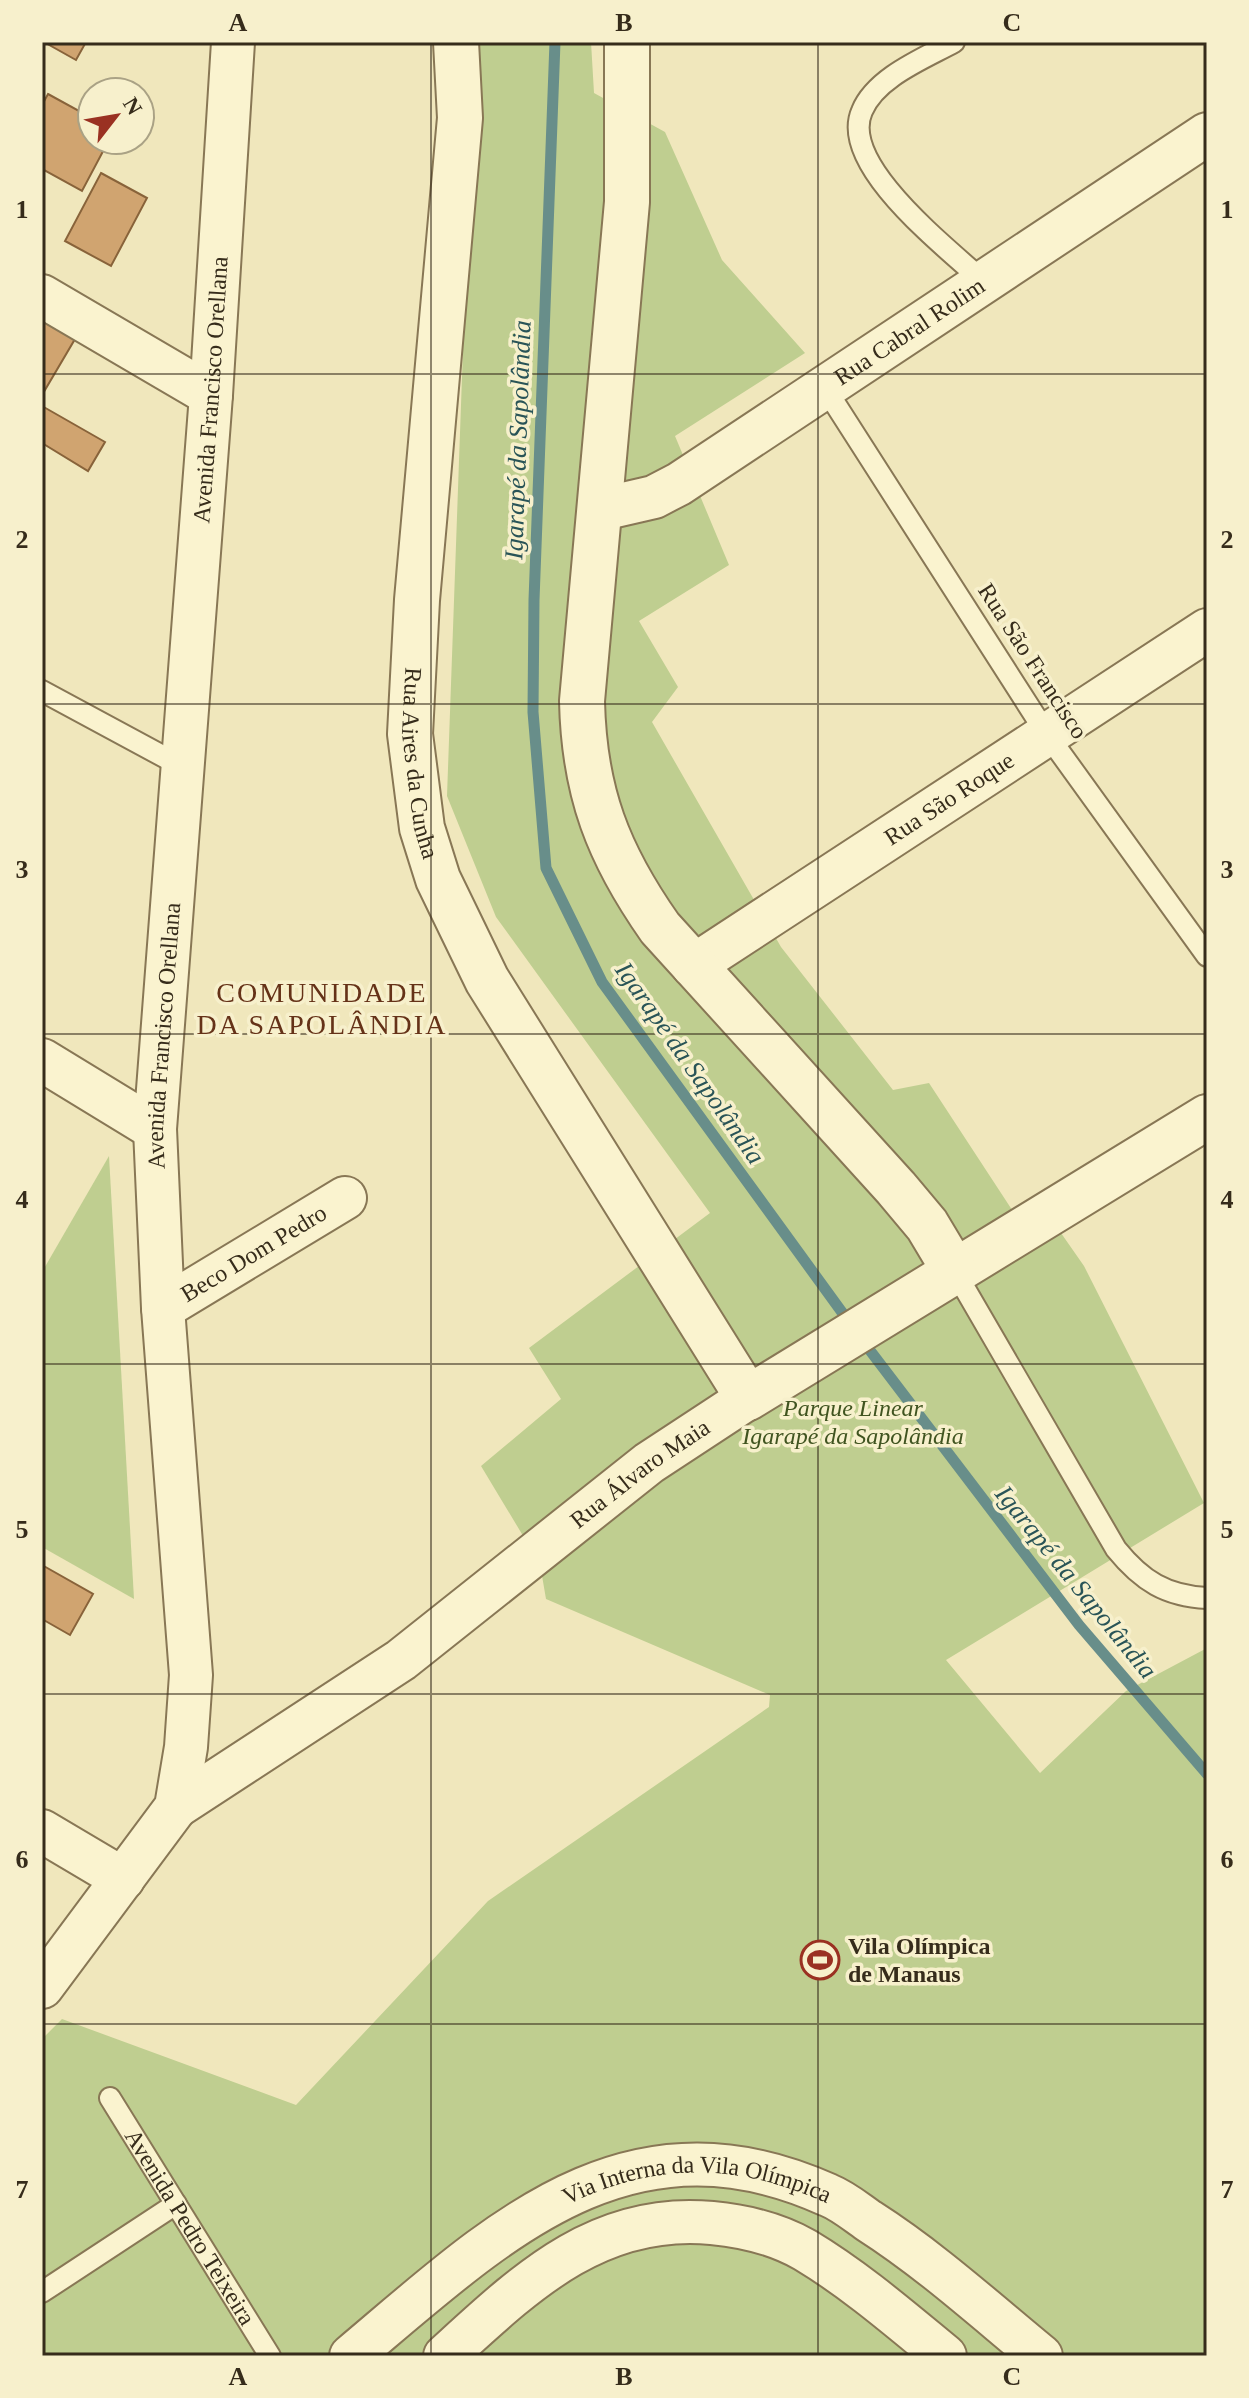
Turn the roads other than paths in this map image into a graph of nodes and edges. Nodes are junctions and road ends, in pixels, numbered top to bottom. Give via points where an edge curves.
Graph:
1 (233, 42) edge
2 (456, 42) edge
3 (627, 42) edge
4 (954, 42) edge
5 (1207, 134) edge
6 (984, 282) junction
7 (42, 296) edge
8 (825, 388) junction
9 (211, 395) junction
10 (602, 509) junction
11 (1207, 630) edge
12 (42, 691) edge
13 (1046, 733) junction
14 (183, 767) junction
15 (1207, 956) edge
16 (693, 966) junction
17 (42, 1060) edge
18 (1207, 1117) edge
19 (155, 1129) junction
20 (345, 1198) dead end
21 (954, 1270) junction
22 (163, 1308) junction
23 (748, 1398) junction
24 (1207, 1598) edge
25 (176, 1807) junction
26 (42, 1831) edge
27 (123, 1879) junction
28 (42, 1987) edge
29 (110, 2098) dead end
30 (176, 2204) junction
31 (42, 2292) edge
32 (998, 2320) junction
33 (270, 2356) edge
34 (351, 2356) edge
35 (445, 2356) edge
36 (945, 2356) edge
37 (967, 2356) edge
38 (1041, 2356) edge

1 - 9 street, Avenida Francisco Orellana
2 - 23 street, Rua Aires da Cunha via 459,134 411,720 422,828 438,879 487,980
3 - 10 street via 627,202
4 - 6 lane via 880,88 862,110 858,132 867,159 884,184
5 - 6 street, Rua Cabral Rolim
6 - 8 street, Rua Cabral Rolim
7 - 9 street
8 - 10 street, Rua Cabral Rolim via 654,497
8 - 13 lane, Rua São Francisco
9 - 14 street, Avenida Francisco Orellana
10 - 16 street via 582,701 592,792 628,883
11 - 13 street, Rua São Roque
12 - 14 lane
13 - 15 lane, Rua São Francisco
13 - 16 street, Rua São Roque
14 - 19 street, Avenida Francisco Orellana
16 - 21 street via 896,1188
17 - 19 street
18 - 21 street, Rua Álvaro Maia
19 - 22 street, Avenida Francisco Orellana
20 - 22 street, Beco Dom Pedro
21 - 23 street, Rua Álvaro Maia
21 - 24 lane via 1116,1549 1157,1587 1180,1597
22 - 25 street, Avenida Francisco Orellana via 191,1675
23 - 25 street, Rua Álvaro Maia via 649,1463 401,1660
25 - 27 street, Avenida Francisco Orellana
26 - 27 street
27 - 28 street, Avenida Francisco Orellana
29 - 30 lane, Avenida Pedro Teixeira
30 - 31 lane
30 - 33 lane, Avenida Pedro Teixeira
32 - 34 street, Via Interna da Vila Olímpica via 901,2242 830,2195 759,2170 704,2163 644,2168 593,2182 533,2213
32 - 37 street
32 - 38 street, Via Interna da Vila Olímpica
35 - 36 street, Via Interna da Vila Olímpica via 566,2256 604,2236 686,2221 745,2227 802,2248

